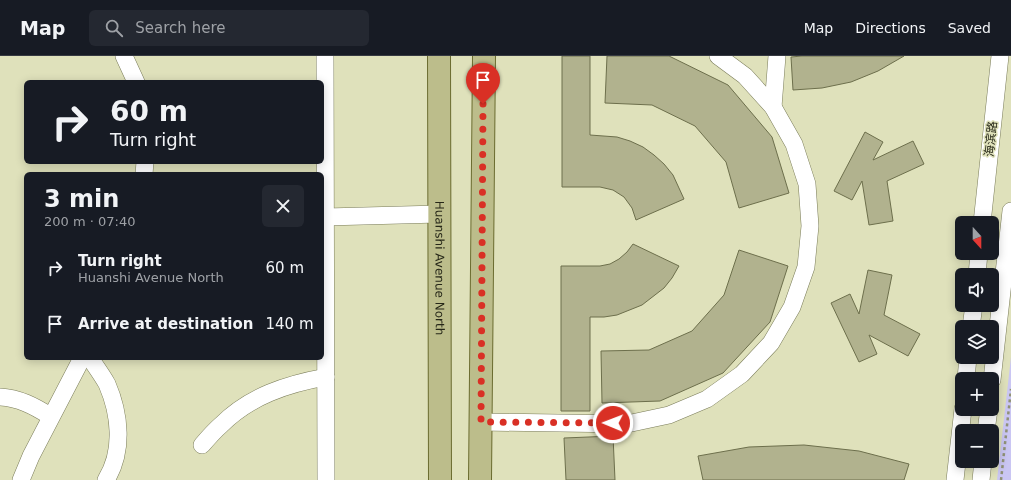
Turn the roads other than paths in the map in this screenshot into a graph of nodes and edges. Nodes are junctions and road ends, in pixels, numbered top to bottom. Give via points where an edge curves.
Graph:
1 (124, 56) edge
2 (326, 56) edge
3 (439, 56) edge
4 (484, 56) edge
5 (718, 56) edge
6 (777, 56) edge
7 (1000, 56) edge
8 (135, 80) edge
9 (773, 107) junction
10 (324, 117) edge
11 (324, 174) edge
12 (1011, 211) edge
13 (439, 214) junction
14 (983, 216) edge
15 (326, 217) junction
16 (324, 249) edge
17 (324, 305) edge
18 (81, 360) edge
19 (91, 360) edge
20 (993, 372) edge
21 (326, 377) junction
22 (0, 397) edge
23 (50, 416) junction
24 (962, 416) edge
25 (481, 422) junction
26 (202, 445) dead end
27 (982, 468) edge
28 (21, 480) edge
29 (106, 480) edge
30 (326, 480) edge
31 (440, 480) edge
32 (480, 480) edge
33 (955, 480) edge
34 (981, 480) edge

1 - 8 street
2 - 10 street
3 - 13 main road, Huanshi Avenue North
4 - 25 main road
5 - 9 street via 745,76
6 - 9 street
7 - 14 street, 海滨路
9 - 25 street via 794,144 806,184 810,226 806,267 792,307 766,349 742,374 707,399 669,415 627,424
10 - 11 street
11 - 15 street
12 - 20 street
13 - 15 street
13 - 31 main road, Huanshi Avenue North
15 - 16 street
16 - 17 street
17 - 21 street
18 - 23 street
19 - 29 street via 106,384 115,406 119,431 116,455
21 - 26 street via 297,382 270,392 244,406
21 - 30 street
22 - 23 street via 31,404
23 - 28 street
24 - 33 street
25 - 32 main road
27 - 34 street

